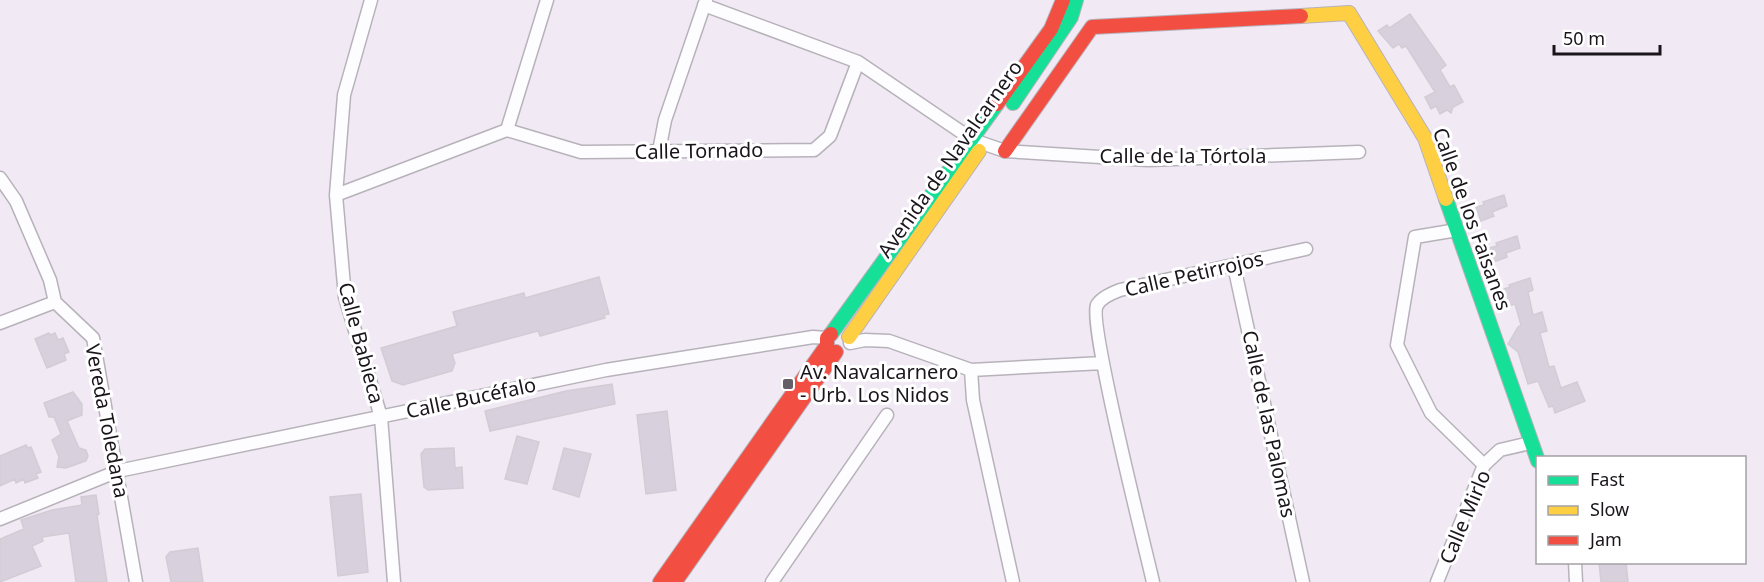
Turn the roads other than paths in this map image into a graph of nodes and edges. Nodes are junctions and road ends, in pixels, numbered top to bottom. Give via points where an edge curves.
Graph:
1 (371, 0) edge
2 (547, 0) edge
3 (1063, 0) edge
4 (1076, 0) edge
5 (705, 3) edge
6 (858, 62) junction
7 (507, 130) junction
8 (978, 142) junction
9 (659, 151) junction
10 (1005, 151) junction
11 (1359, 152) dead end
12 (0, 178) edge
13 (336, 195) junction
14 (1457, 230) junction
15 (1306, 249) dead end
16 (1234, 266) junction
17 (55, 302) junction
18 (0, 323) edge
19 (850, 340) junction
20 (832, 341) junction
21 (1103, 363) junction
22 (971, 370) junction
23 (887, 415) dead end
24 (381, 417) junction
25 (1530, 443) junction
26 (1536, 456) edge
27 (1484, 465) junction
28 (118, 471) junction
29 (0, 519) edge
30 (1575, 564) edge
31 (136, 582) edge
32 (394, 582) edge
33 (660, 582) edge
34 (675, 582) edge
35 (772, 582) edge
36 (1012, 582) edge
37 (1153, 582) edge
38 (1303, 582) edge
39 (1437, 582) edge
40 (1576, 582) edge

1 - 13 street, Calle Babieca via 344,95
2 - 7 street
3 - 8 street, Avenida de Navalcarnero via 1051,29
4 - 8 street, Avenida de Navalcarnero via 1071,17
5 - 6 street
5 - 9 street via 665,120
6 - 8 street, Calle de la Tórtola
6 - 9 street, Calle Tornado via 830,136 814,150
7 - 9 street, Calle Tornado via 581,152
7 - 13 street
8 - 10 street, Calle de la Tórtola
8 - 19 street, Avenida de Navalcarnero
8 - 20 street, Avenida de Navalcarnero
10 - 11 street, Calle de la Tórtola via 1148,160
10 - 14 street, Calle de los Faisanes via 1092,27 1349,13 1425,138
12 - 17 street via 16,201 50,280
13 - 24 street, Calle Babieca via 345,297
14 - 25 street, Calle de los Faisanes
14 - 27 street via 1415,237 1397,345 1431,413
15 - 16 street, Calle Petirrojos
16 - 21 street, Calle Petirrojos via 1109,295 1097,305 1095,316
16 - 38 street, Calle de las Palomas
17 - 18 street
17 - 28 street, Vereda Toledana via 93,338
19 - 20 street via 844,331
19 - 20 street via 842,352
19 - 22 street via 889,341
20 - 24 street, Calle Bucéfalo via 813,337 606,370
20 - 33 street, Avenida de Navalcarnero
20 - 34 street, Avenida de Navalcarnero
21 - 22 street
21 - 37 street
22 - 36 street via 973,400
23 - 35 street
24 - 28 street, Calle Bucéfalo
24 - 32 street, Calle Babieca
25 - 26 street, Calle de los Faisanes
25 - 27 street, Calle Mirlo via 1500,450
27 - 39 street, Calle Mirlo
28 - 29 street, Calle Bucéfalo
28 - 31 street, Vereda Toledana
30 - 40 street

